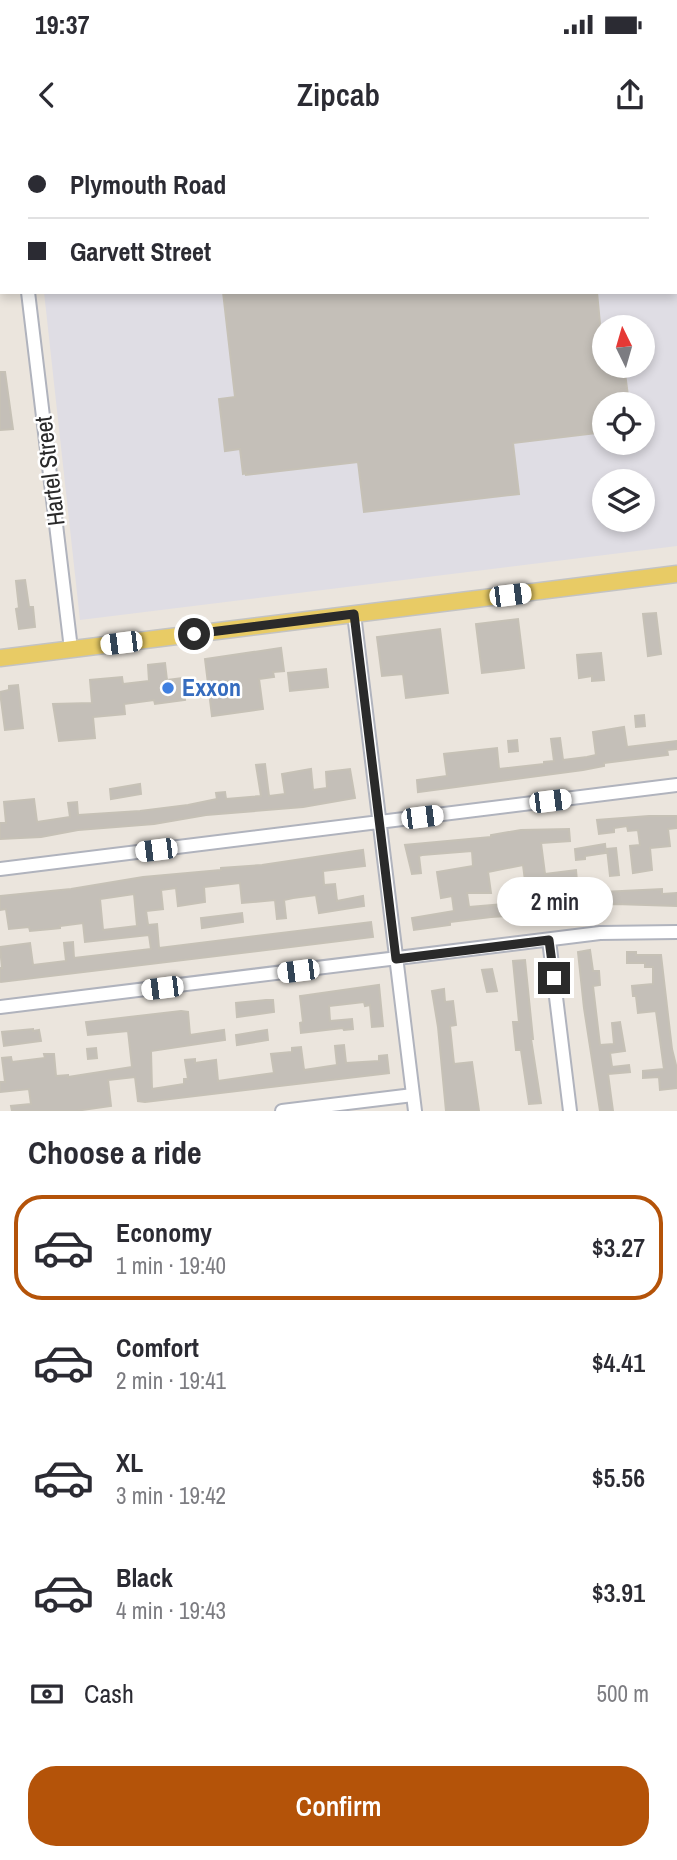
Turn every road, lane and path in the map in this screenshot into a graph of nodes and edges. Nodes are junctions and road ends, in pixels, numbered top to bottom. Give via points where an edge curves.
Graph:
1 (28, 294) edge
2 (677, 574) edge
3 (354, 614) junction
4 (71, 649) junction
5 (0, 658) edge
6 (677, 785) edge
7 (380, 823) junction
8 (0, 869) edge
9 (677, 932) edge
10 (549, 940) junction
11 (396, 959) junction
12 (0, 1007) edge
13 (413, 1095) junction
14 (282, 1111) edge
15 (415, 1111) edge
16 (570, 1111) edge

1 - 4 street, Hartel Street
2 - 3 main road
3 - 4 main road
3 - 7 street
4 - 5 main road
6 - 7 street
7 - 8 street
7 - 11 street
9 - 10 street via 616,932
10 - 11 street
10 - 16 street
11 - 12 street
11 - 13 street
13 - 14 street
13 - 15 street

